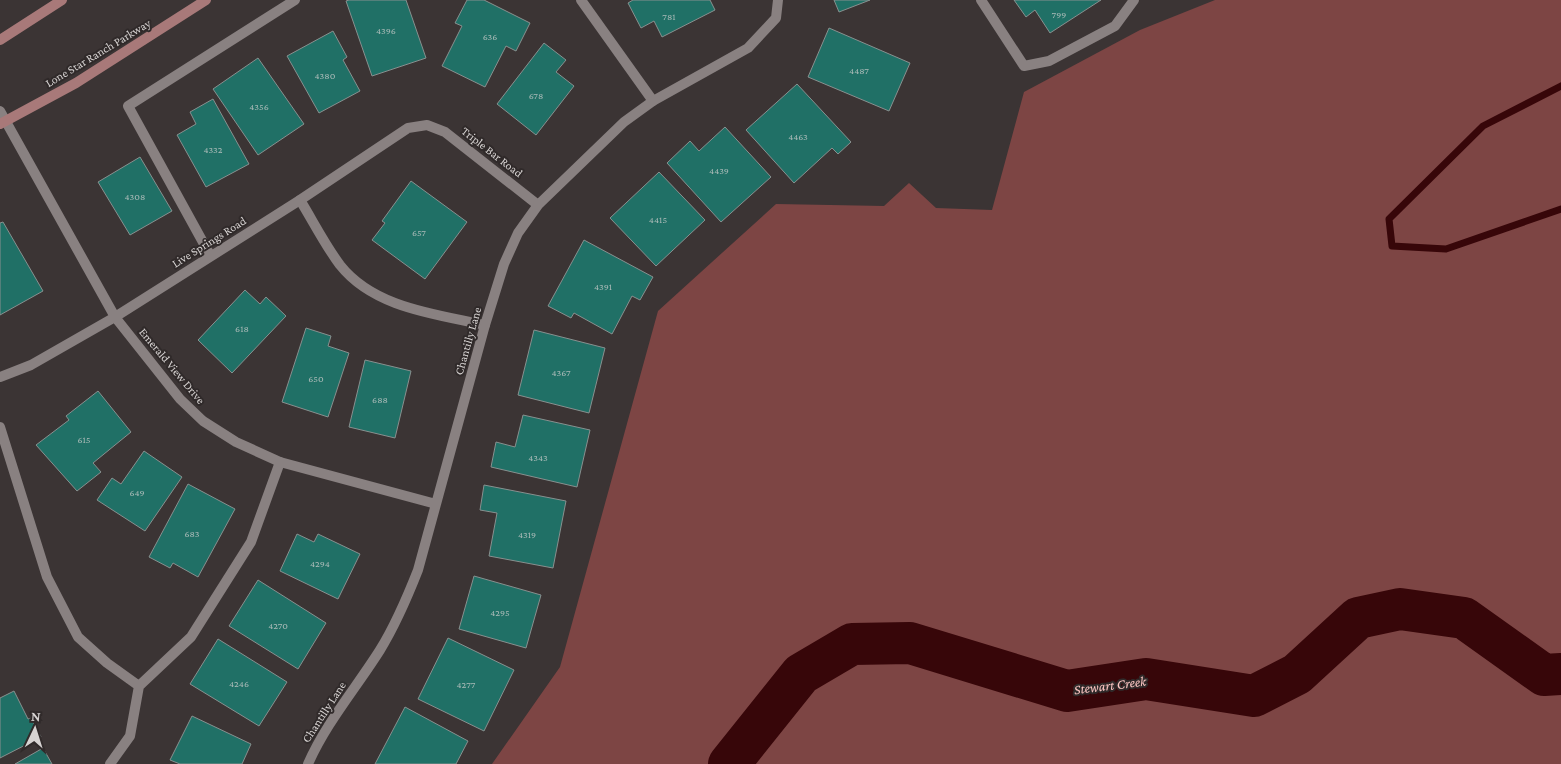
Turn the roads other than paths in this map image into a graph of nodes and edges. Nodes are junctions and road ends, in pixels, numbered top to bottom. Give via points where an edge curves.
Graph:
1 (62, 0) edge
2 (206, 0) edge
3 (295, 0) edge
4 (581, 0) edge
5 (778, 0) edge
6 (981, 0) edge
7 (1134, 0) edge
8 (0, 40) edge
9 (653, 100) junction
10 (0, 111) edge
11 (3, 123) edge
12 (427, 125) joint
13 (300, 200) junction
14 (538, 205) junction
15 (210, 255) junction
16 (115, 317) junction
17 (485, 324) junction
18 (0, 377) edge
19 (0, 427) edge
20 (280, 462) junction
21 (436, 504) junction
22 (139, 686) junction
23 (110, 764) edge
24 (308, 764) edge

1 - 8 main road
2 - 11 main road, Lone Star Ranch Parkway via 76,83
3 - 15 street via 128,106
4 - 9 street
5 - 9 street, Chantilly Lane via 776,18 748,48
6 - 7 street via 1024,66 1049,61 1116,26
9 - 14 street, Chantilly Lane via 624,122
10 - 11 street, Emerald View Drive
11 - 16 street, Emerald View Drive
12 - 13 street, Live Springs Road via 408,128
12 - 14 street, Triple Bar Road via 445,132
13 - 15 street, Live Springs Road
13 - 17 street via 341,266 375,295 426,312
14 - 17 street, Chantilly Lane via 518,233 504,264
15 - 16 street, Live Springs Road
16 - 18 street, Live Springs Road via 31,364
16 - 20 street, Emerald View Drive via 180,399 203,421 236,442
17 - 21 street, Chantilly Lane
19 - 22 street via 47,577 78,637
20 - 21 street, Emerald View Drive
20 - 22 street via 251,542 191,637
21 - 24 street, Chantilly Lane via 418,570 403,609 316,745
22 - 23 street via 130,736

